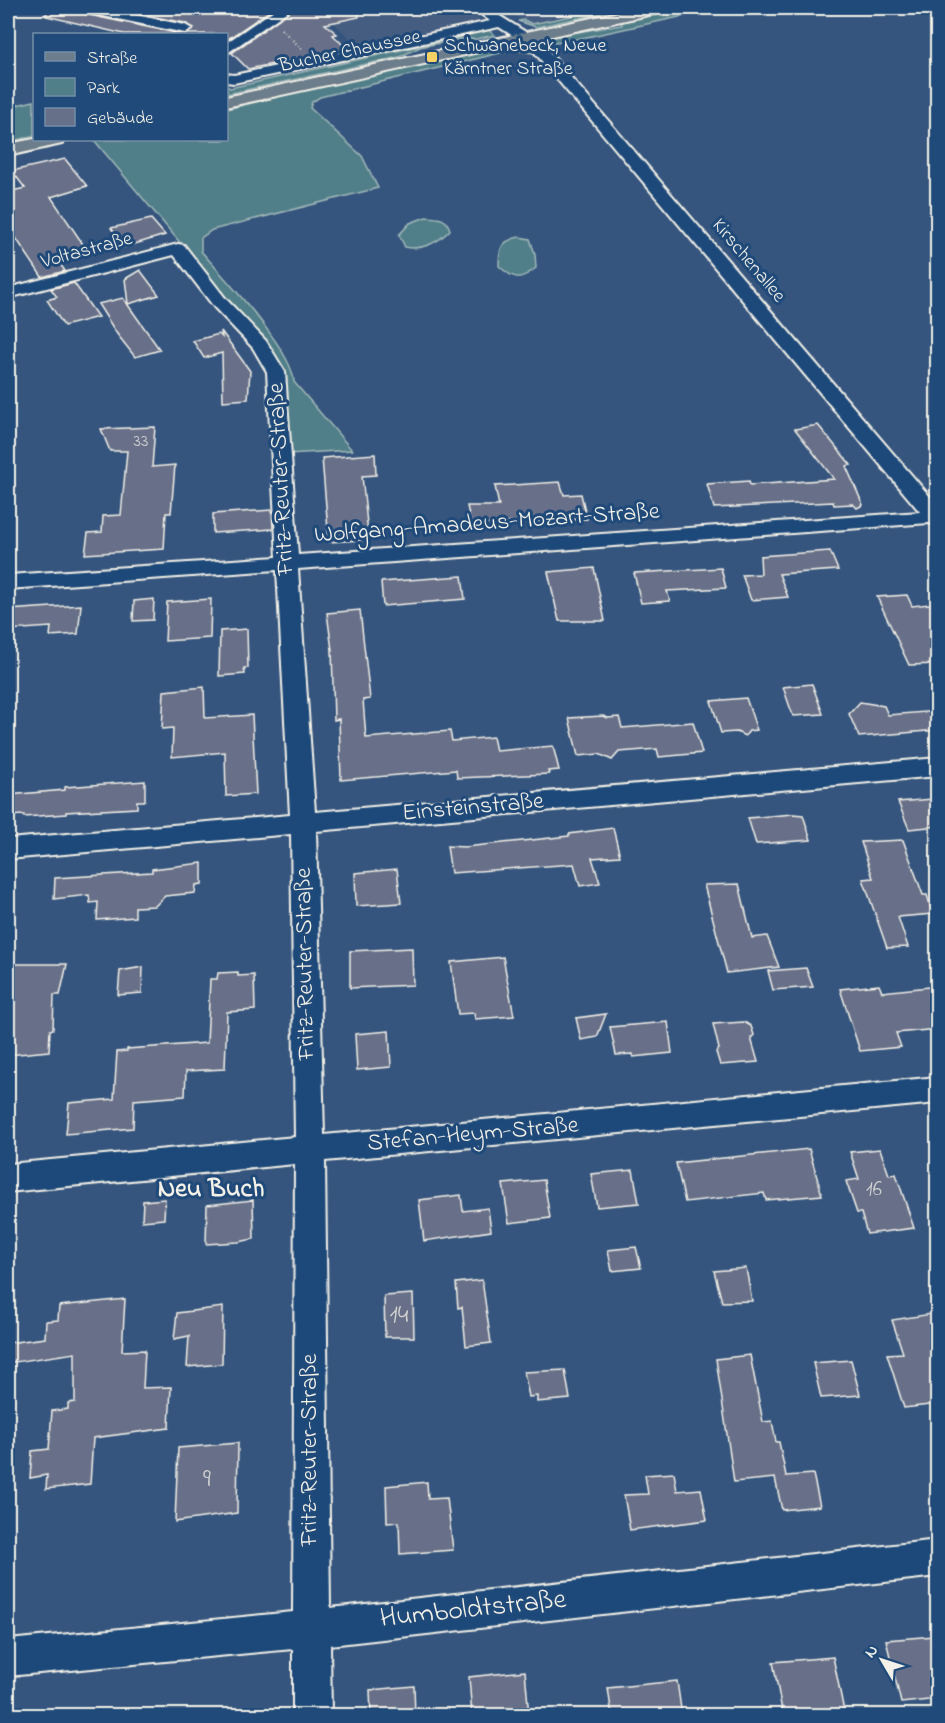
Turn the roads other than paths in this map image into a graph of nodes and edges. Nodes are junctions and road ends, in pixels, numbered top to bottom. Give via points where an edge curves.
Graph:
1 (84, 8) edge
2 (155, 8) edge
3 (285, 8) edge
4 (479, 8) edge
5 (658, 8) edge
6 (138, 19) junction
7 (503, 22) junction
8 (185, 29) dead end
9 (526, 36) junction
10 (228, 49) edge
11 (228, 78) edge
12 (228, 102) edge
13 (51, 141) edge
14 (8, 150) edge
15 (178, 249) joint
16 (8, 293) edge
17 (936, 518) edge
18 (287, 563) junction
19 (8, 582) edge
20 (938, 766) edge
21 (303, 823) junction
22 (8, 849) edge
23 (938, 1090) edge
24 (310, 1150) junction
25 (8, 1178) edge
26 (938, 1558) edge
27 (310, 1629) junction
28 (8, 1658) edge
29 (312, 1716) edge

1 - 6 street
2 - 6 street
3 - 10 street
4 - 7 street, Kirschenallee
5 - 9 main road, Bucher Chaussee
6 - 8 street
7 - 9 street, Kirschenallee
7 - 11 street
9 - 12 main road, Bucher Chaussee
9 - 17 street, Kirschenallee
13 - 14 main road
15 - 16 street, Voltastraße
15 - 18 street, Fritz-Reuter-Straße via 220,303 260,345 276,372
17 - 18 street, Wolfgang-Amadeus-Mozart-Straße
18 - 19 street, Wolfgang-Amadeus-Mozart-Straße
18 - 21 street, Fritz-Reuter-Straße
20 - 21 street, Einsteinstraße
21 - 22 street, Einsteinstraße
21 - 24 street, Fritz-Reuter-Straße
23 - 24 street, Stefan-Heym-Straße
24 - 25 street, Stefan-Heym-Straße
24 - 27 street, Fritz-Reuter-Straße
26 - 27 street, Humboldtstraße
27 - 28 street, Humboldtstraße
27 - 29 street, Fritz-Reuter-Straße

